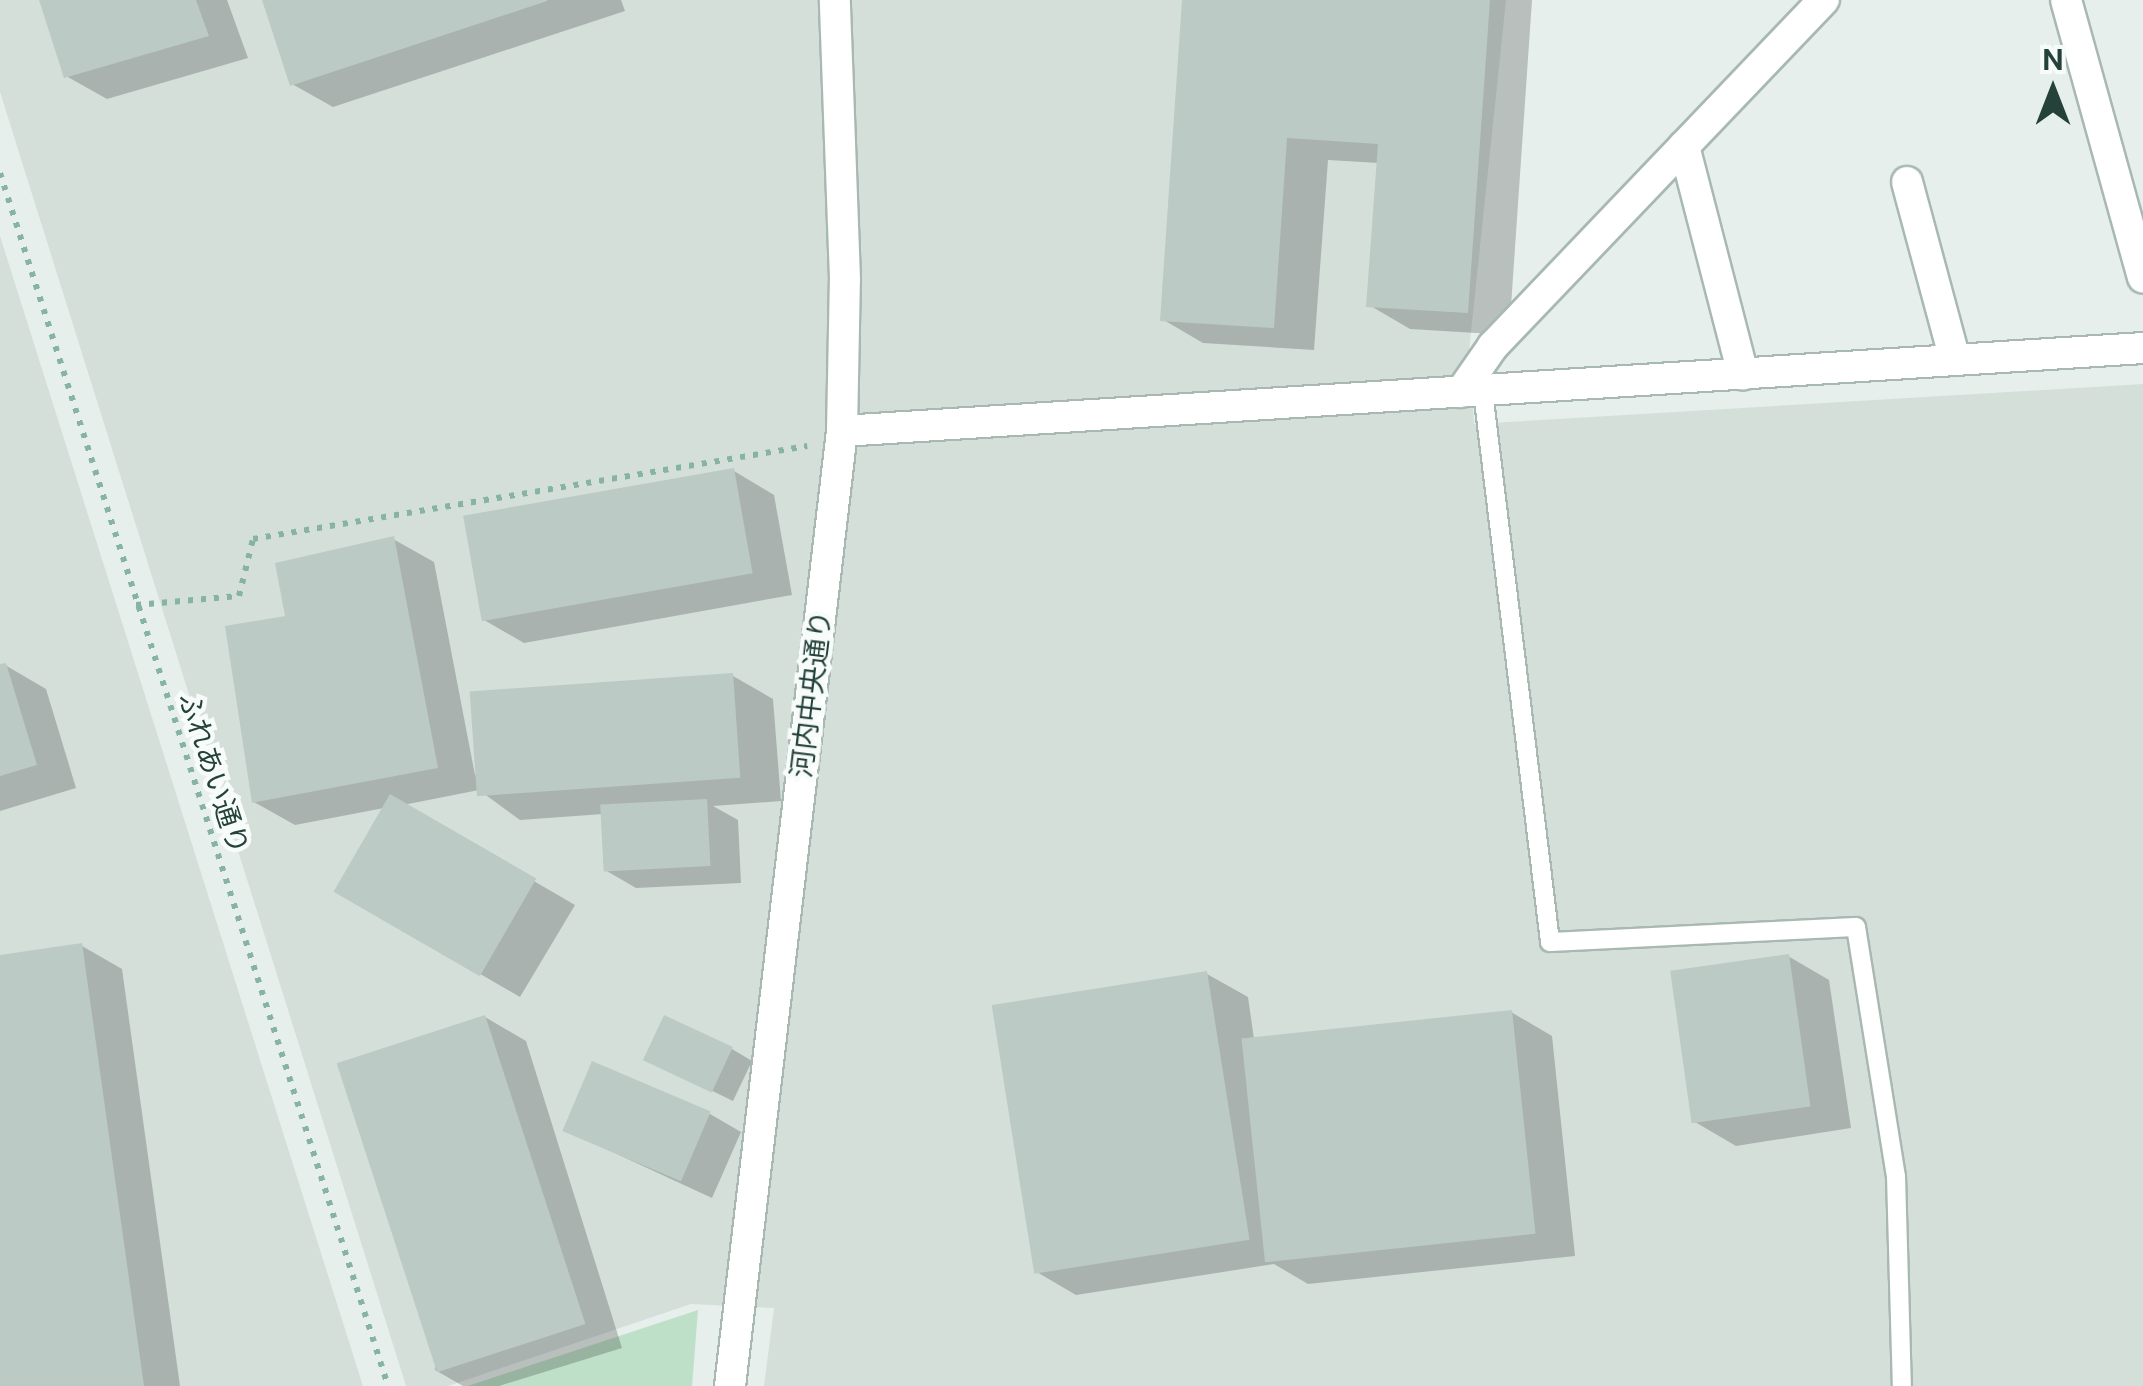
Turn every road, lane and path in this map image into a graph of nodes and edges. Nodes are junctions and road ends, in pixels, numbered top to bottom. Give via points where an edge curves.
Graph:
1 (834, 0) edge
2 (1824, 0) edge
3 (2066, 0) edge
4 (1684, 146) junction
5 (0, 172) edge
6 (1907, 182) dead end
7 (2143, 277) edge
8 (2143, 348) edge
9 (1955, 360) junction
10 (1743, 374) junction
11 (1472, 392) junction
12 (842, 431) junction
13 (837, 473) junction
14 (136, 606) junction
15 (388, 1386) edge
16 (730, 1386) edge
17 (1902, 1386) edge

1 - 12 street, 河内中央通り
2 - 4 street
3 - 7 street
4 - 10 street
4 - 11 street via 1494,346
5 - 14 path, ふれあい通り
6 - 9 street
8 - 9 street
9 - 10 street
10 - 11 street
11 - 12 street
11 - 17 lane via 1550,942 1856,927 1896,1176
12 - 13 street, 河内中央通り
13 - 14 path via 811,470 811,445 253,539 239,596
13 - 16 street, 河内中央通り
14 - 15 path, ふれあい通り

